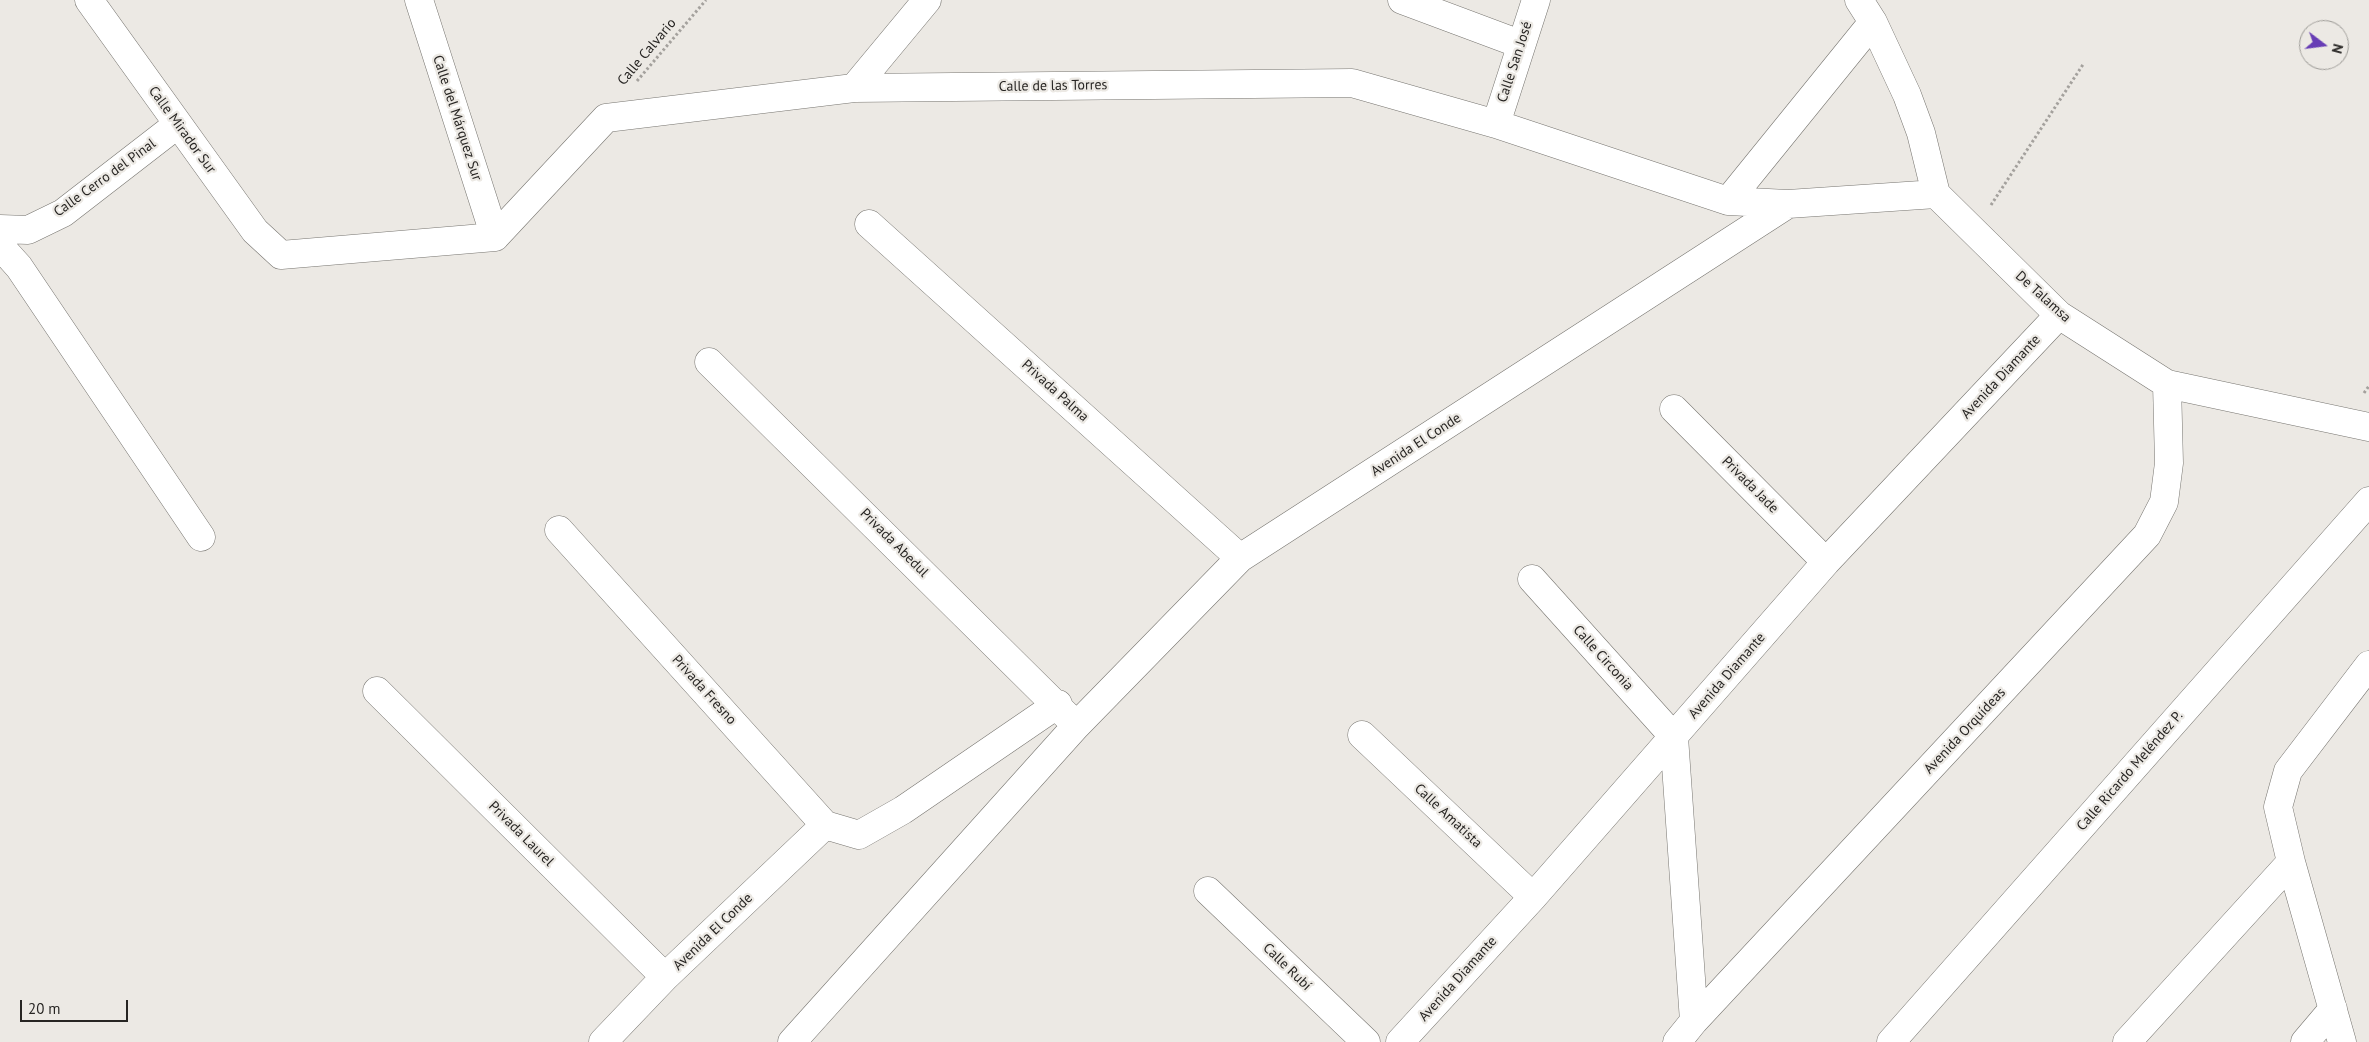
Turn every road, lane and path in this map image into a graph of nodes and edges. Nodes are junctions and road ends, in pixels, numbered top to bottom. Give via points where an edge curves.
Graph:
1 (89, 0) edge
2 (419, 0) edge
3 (706, 0) edge
4 (926, 0) edge
5 (1402, 0) edge
6 (1536, 0) edge
7 (1866, 11) edge
8 (1520, 44) junction
9 (2084, 63) dead end
10 (854, 88) junction
11 (606, 118) junction
12 (178, 124) junction
13 (1496, 124) junction
14 (1936, 194) junction
15 (1728, 201) junction
16 (1788, 204) junction
17 (869, 224) dead end
18 (0, 229) edge
19 (1974, 232) junction
20 (495, 237) junction
21 (0, 246) edge
22 (2059, 315) junction
23 (709, 362) dead end
24 (2167, 384) junction
25 (1674, 409) dead end
26 (2369, 427) edge
27 (2369, 501) edge
28 (559, 530) dead end
29 (201, 537) dead end
30 (1240, 558) junction
31 (1826, 562) junction
32 (1532, 579) dead end
33 (2369, 665) edge
34 (377, 691) dead end
35 (1058, 704) junction
36 (1076, 726) junction
37 (1362, 734) dead end
38 (1674, 737) junction
39 (825, 825) junction
40 (2291, 862) junction
41 (1208, 891) dead end
42 (1533, 897) junction
43 (665, 977) junction
44 (2333, 1009) junction
45 (1686, 1032) edge
46 (603, 1042) edge
47 (792, 1042) edge
48 (1366, 1042) edge
49 (1400, 1042) edge
50 (1891, 1042) edge
51 (2127, 1042) edge
52 (2305, 1042) edge
53 (2342, 1042) edge

1 - 12 street, Calle Mirador Sur
2 - 20 street, Calle del Márquez Sur
3 - 11 path, Calle Calvario
4 - 10 street
5 - 8 street
6 - 8 street, Calle San José
7 - 14 street via 1921,133
7 - 15 street
8 - 13 street, Calle San José
9 - 19 path
10 - 11 street, Calle de las Torres
10 - 13 street, Calle de las Torres via 1352,83
11 - 20 street
12 - 18 street, Calle Cerro del Pinal via 63,213 28,230
12 - 20 street, Calle Mirador Sur via 255,231 281,255
13 - 15 street, Calle de las Torres
14 - 16 street, Calle de las Torres
14 - 19 street, De Talamsa
15 - 16 street, Calle de las Torres
16 - 30 street, Avenida El Conde
17 - 30 street, Privada Palma
19 - 22 street, De Talamsa
21 - 29 street via 19,267
22 - 24 street, De Talamsa
22 - 31 street, Avenida Diamante
23 - 35 street, Privada Abedul
24 - 26 street, De Talamsa
24 - 45 street, Avenida Orquídeas via 2170,463 2164,502 2147,535
25 - 31 street, Privada Jade
27 - 50 street, Calle Ricardo Meléndez P.
28 - 39 street, Privada Fresno
30 - 36 street, Avenida El Conde
31 - 38 street, Avenida Diamante
32 - 38 street, Calle Circonia
33 - 40 street via 2288,771 2278,807
34 - 43 street, Privada Laurel
35 - 36 street, Privada Abedul
35 - 39 street via 903,810 858,835
36 - 47 street, Avenida El Conde
37 - 42 street, Calle Amatista
38 - 42 street, Avenida Diamante
38 - 45 street
39 - 43 street, Avenida El Conde
40 - 44 street
40 - 51 street
41 - 48 street, Calle Rubí
42 - 49 street, Avenida Diamante
43 - 46 street, Avenida El Conde
44 - 52 street
44 - 53 street

